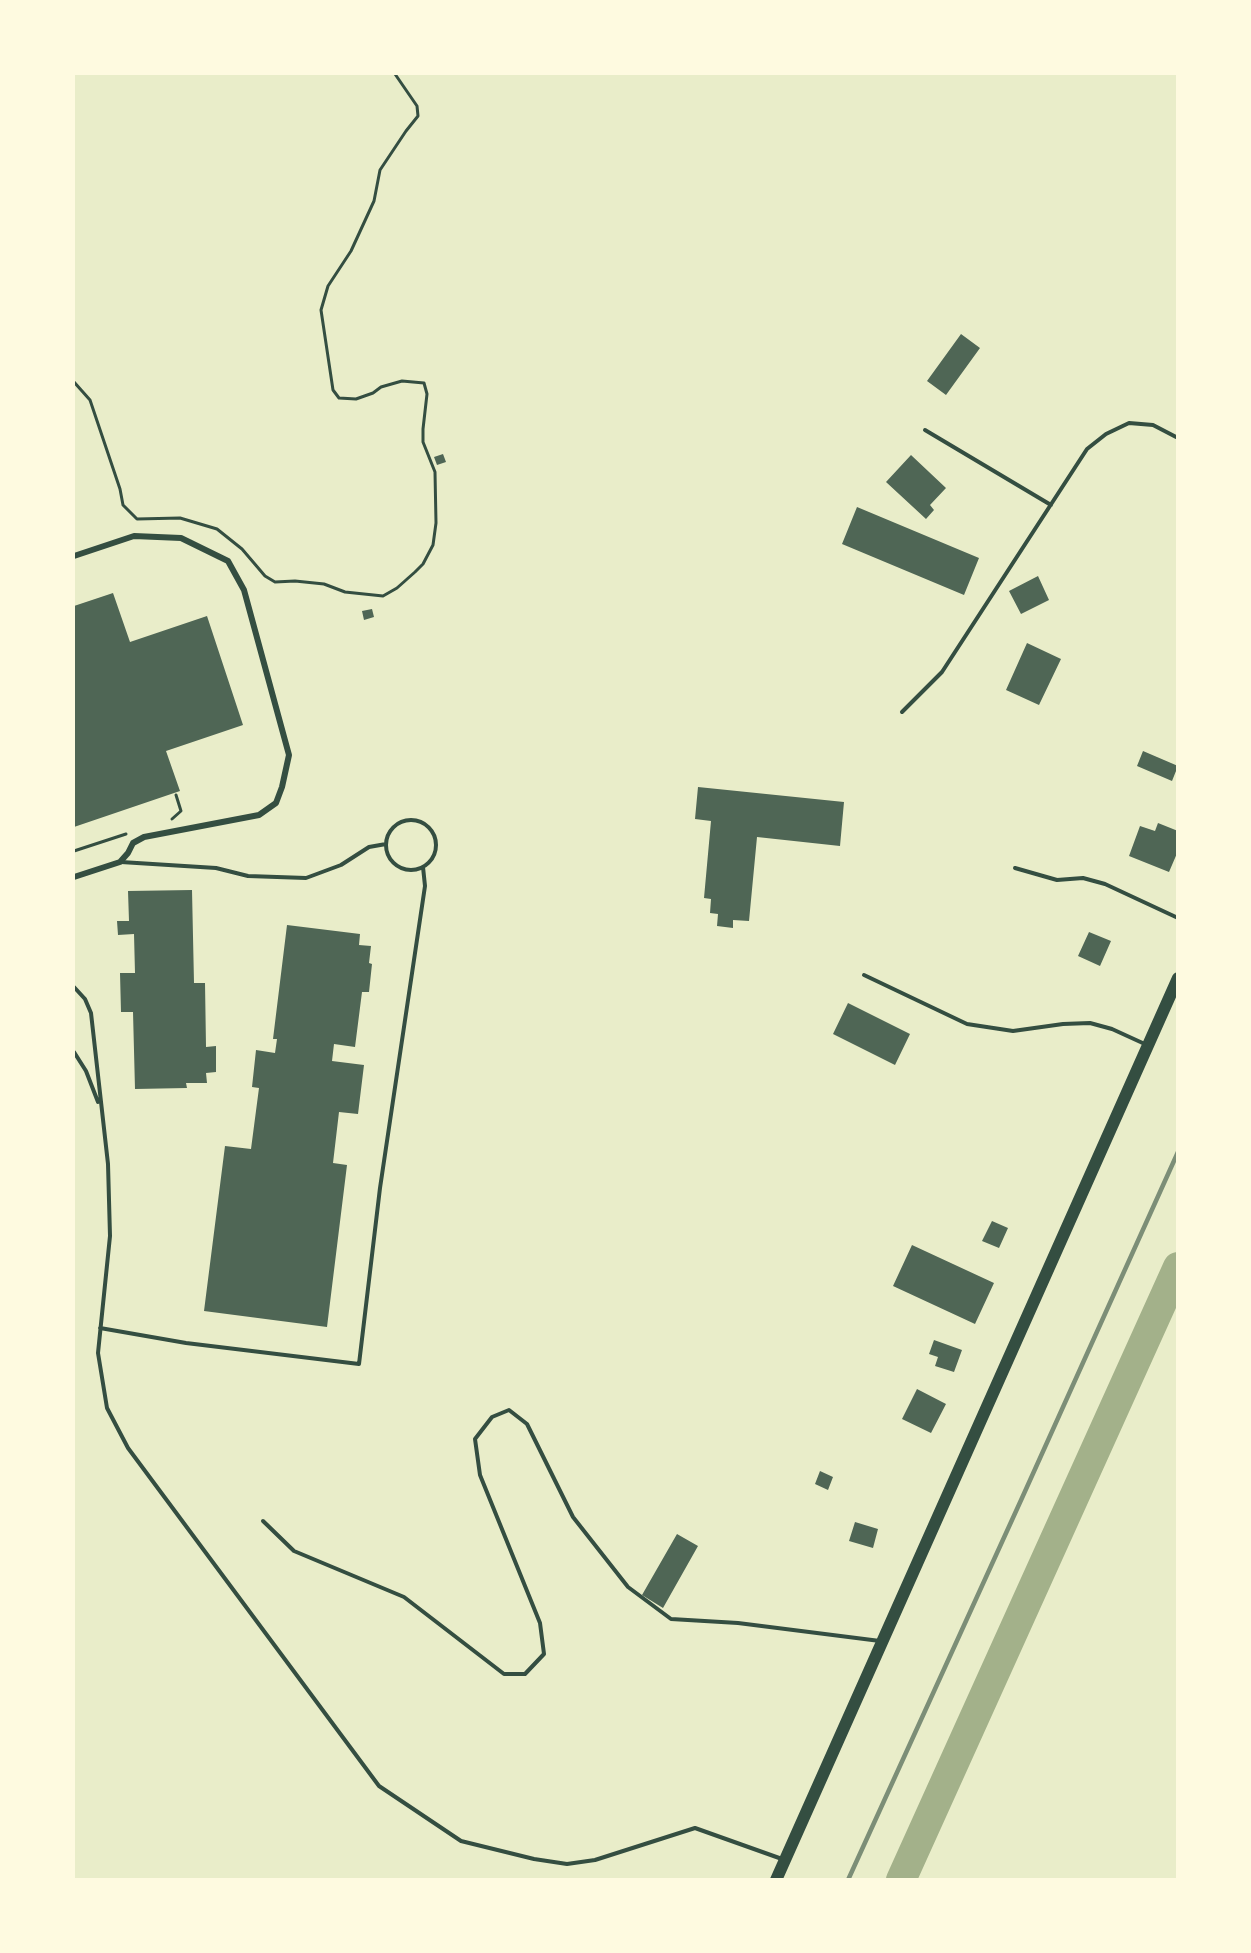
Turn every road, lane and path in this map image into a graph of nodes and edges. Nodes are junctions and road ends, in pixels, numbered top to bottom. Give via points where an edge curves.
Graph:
1 (395, 74) edge
2 (74, 382) edge
3 (925, 430) dead end
4 (1178, 438) edge
5 (1050, 505) junction
6 (74, 556) edge
7 (902, 712) dead end
8 (386, 844) junction
9 (120, 862) junction
10 (423, 867) junction
11 (1015, 868) dead end
12 (74, 877) edge
13 (1178, 918) edge
14 (864, 975) dead end
15 (1178, 978) edge
16 (74, 987) edge
17 (1148, 1046) junction
18 (74, 1052) edge
19 (101, 1108) junction
20 (100, 1328) junction
21 (262, 1521) dead end
22 (884, 1641) junction
23 (785, 1860) junction
24 (776, 1880) edge

1 - 2 path via 417,106 418,116 380,170 374,201 351,250 328,286 321,310 333,390 339,398 356,399 402,381 424,383 427,394 423,442 435,472 436,523 433,545 415,572 382,596 345,592 324,584 275,582 217,529 180,518 137,519 123,505 90,400
3 - 5 lane
4 - 5 lane via 1153,425 1129,423 1106,434 1087,449
5 - 7 lane via 942,672
6 - 9 street via 134,536 181,538 228,561 244,590 289,755 276,802 259,815 144,837 133,843
8 - 9 lane via 306,878
8 - 10 lane via 395,864 408,870
8 - 10 lane via 397,824 413,820 428,826 435,840 433,855
9 - 12 street
10 - 20 lane via 424,886 359,1364 186,1343
11 - 13 lane via 1058,880 1083,878 1105,884
14 - 17 lane via 967,1024 1013,1031 1090,1023
15 - 17 main road
16 - 19 lane via 91,1013
17 - 22 main road
18 - 19 lane
19 - 20 lane via 108,1164 110,1236
20 - 23 lane via 98,1353 107,1408 128,1448 379,1786 461,1841 534,1859 567,1864 595,1860 695,1828
21 - 22 lane via 294,1551 404,1597 504,1674 525,1674 544,1654 540,1623 480,1475 475,1439 492,1417 509,1410 528,1424 573,1517 586,1534 628,1587 671,1619
22 - 23 main road
23 - 24 main road

